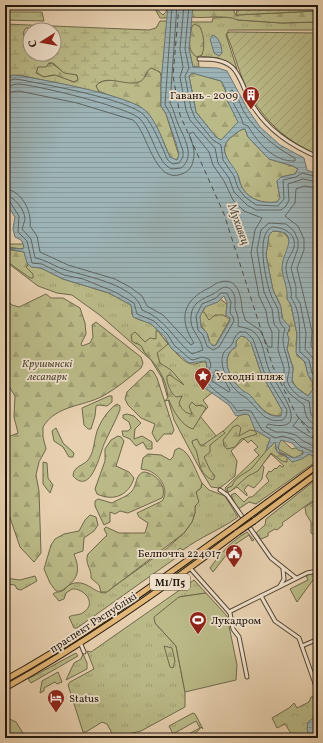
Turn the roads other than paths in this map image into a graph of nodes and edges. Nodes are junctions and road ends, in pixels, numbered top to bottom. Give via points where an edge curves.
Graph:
1 (199, 59) dead end
2 (318, 157) edge
3 (318, 465) edge
4 (318, 473) edge
5 (220, 490) dead end
6 (190, 568) junction
7 (284, 569) junction
8 (318, 571) edge
9 (296, 578) junction
10 (277, 588) junction
11 (261, 596) junction
12 (229, 612) junction
13 (77, 637) junction
14 (318, 639) edge
15 (81, 644) junction
16 (302, 646) junction
17 (84, 652) dead end
18 (247, 677) dead end
19 (5, 680) edge
20 (5, 688) edge
21 (318, 692) edge

1 - 2 street via 220,61 232,67 255,109 269,126 291,145
3 - 13 highway, праспект Рэспублікі / М1/П5, bridge via 141,594
4 - 6 highway, праспект Рэспублікі / М1/П5, bridge
5 - 7 street via 227,495 271,558
6 - 12 street
6 - 15 highway, праспект Рэспублікі / М1/П5
7 - 9 street
7 - 10 street via 283,581
8 - 9 street via 308,572
9 - 10 street
10 - 11 street
11 - 12 street
11 - 16 street via 275,621 297,636
12 - 18 street via 233,629 239,637
13 - 15 street
13 - 19 highway, праспект Рэспублікі / М1/П5
14 - 16 street
15 - 17 street
15 - 20 highway, праспект Рэспублікі / М1/П5
16 - 21 street

